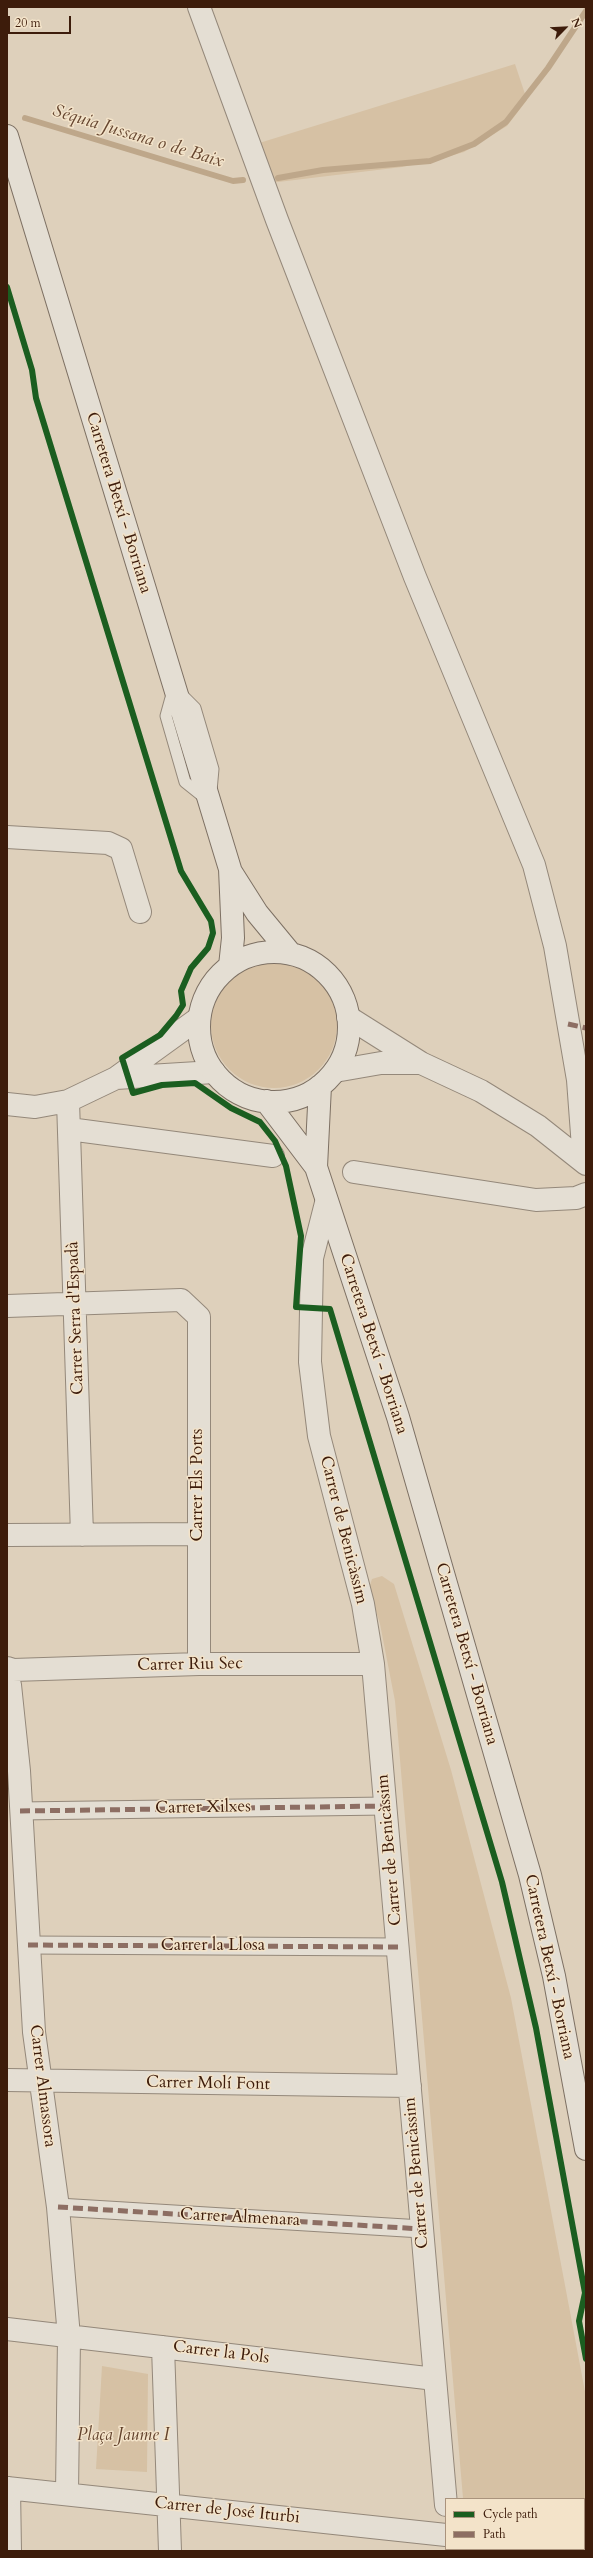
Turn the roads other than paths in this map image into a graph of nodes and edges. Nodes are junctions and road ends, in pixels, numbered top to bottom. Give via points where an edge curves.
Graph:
1 (199, 7) edge
2 (7, 136) edge
3 (7, 837) edge
4 (230, 869) junction
5 (140, 912) dead end
6 (290, 953) junction
7 (230, 966) junction
8 (348, 1017) junction
9 (199, 1018) junction
10 (421, 1063) junction
11 (214, 1072) junction
12 (116, 1078) junction
13 (328, 1078) junction
14 (68, 1101) junction
15 (266, 1102) junction
16 (7, 1104) edge
17 (69, 1129) junction
18 (273, 1156) dead end
19 (585, 1163) edge
20 (316, 1167) junction
21 (354, 1172) dead end
22 (586, 1194) edge
23 (326, 1203) junction
24 (76, 1305) junction
25 (7, 1306) edge
26 (198, 1534) junction
27 (7, 1535) edge
28 (82, 1535) junction
29 (199, 1664) junction
30 (373, 1664) junction
31 (7, 1668) edge
32 (7, 1680) edge
33 (13, 1769) edge
34 (386, 1806) junction
35 (20, 1811) junction
36 (28, 1945) junction
37 (398, 1947) junction
38 (7, 2080) edge
39 (40, 2080) junction
40 (410, 2086) junction
41 (586, 2148) edge
42 (58, 2207) junction
43 (422, 2229) junction
44 (7, 2329) edge
45 (69, 2337) junction
46 (163, 2347) junction
47 (435, 2379) junction
48 (8, 2488) edge
49 (67, 2493) junction
50 (445, 2498) edge
51 (170, 2505) junction
52 (445, 2535) edge
53 (586, 2550) edge
54 (10, 2551) edge
55 (170, 2551) edge
56 (582, 2551) edge

1 - 19 street via 276,220 410,563 534,865 555,946 578,1080
2 - 4 street, Carretera Betxí - Borriana
3 - 5 street via 108,843 121,849
4 - 6 street, Carretera Betxí - Borriana via 257,913
4 - 7 street, Carretera Betxí - Borriana via 233,938
6 - 7 street via 269,952 248,956
6 - 8 street via 311,961 329,976 342,995
7 - 9 street via 215,980
8 - 10 street
8 - 13 street via 348,1036 344,1054
9 - 11 street via 199,1036 204,1055
9 - 12 street
10 - 13 street via 380,1063
10 - 19 street via 481,1092 538,1126
11 - 12 street
11 - 15 street via 228,1086 246,1097
12 - 14 street
13 - 15 street via 304,1096 286,1101
13 - 20 street, Carretera Betxí - Borriana
14 - 16 street via 35,1107
14 - 17 street, Carrer Serra d'Espadà
15 - 20 street, Carretera Betxí - Borriana
17 - 18 street
17 - 24 street, Carrer Serra d'Espadà
20 - 23 street, Carretera Betxí - Borriana
21 - 22 street via 536,1200 576,1198
23 - 30 street, Carrer de Benicàssim via 312,1258 310,1362 319,1436 362,1604
23 - 41 street, Carretera Betxí - Borriana via 398,1417 530,1875 554,1976
24 - 25 street
24 - 26 street, Carrer Els Ports via 182,1300 199,1317
24 - 28 street, Carrer Serra d'Espadà
26 - 28 street
26 - 29 street, Carrer Els Ports
27 - 28 street
29 - 30 street, Carrer Riu Sec
29 - 31 street, Carrer Riu Sec via 13,1670
30 - 34 street, Carrer de Benicàssim
32 - 33 street, Carrer Almassora via 10,1685
33 - 35 street, Carrer Almassora
34 - 35 street, Carrer Xilxes
34 - 37 street, Carrer de Benicàssim
35 - 36 street, Carrer Almassora
36 - 37 street, Carrer la Llosa
36 - 39 street, Carrer Almassora
37 - 40 street, Carrer de Benicàssim
38 - 39 street, Carrer Molí Font
39 - 40 street, Carrer Molí Font
39 - 42 street, Carrer Almassora
40 - 43 street, Carrer de Benicàssim
42 - 43 street, Carrer Almenara
42 - 45 street, Carrer Almassora
43 - 47 street, Carrer de Benicàssim
44 - 45 street, Carrer la Pols
45 - 46 street, Carrer la Pols
45 - 49 street, Carrer Almassora
46 - 47 street, Carrer la Pols
46 - 51 street
47 - 50 street, Carrer de Benicàssim
48 - 49 street, Carrer de José Iturbi
48 - 54 street
49 - 51 street, Carrer de José Iturbi
51 - 52 street, Carrer de José Iturbi
51 - 55 street
53 - 56 street

